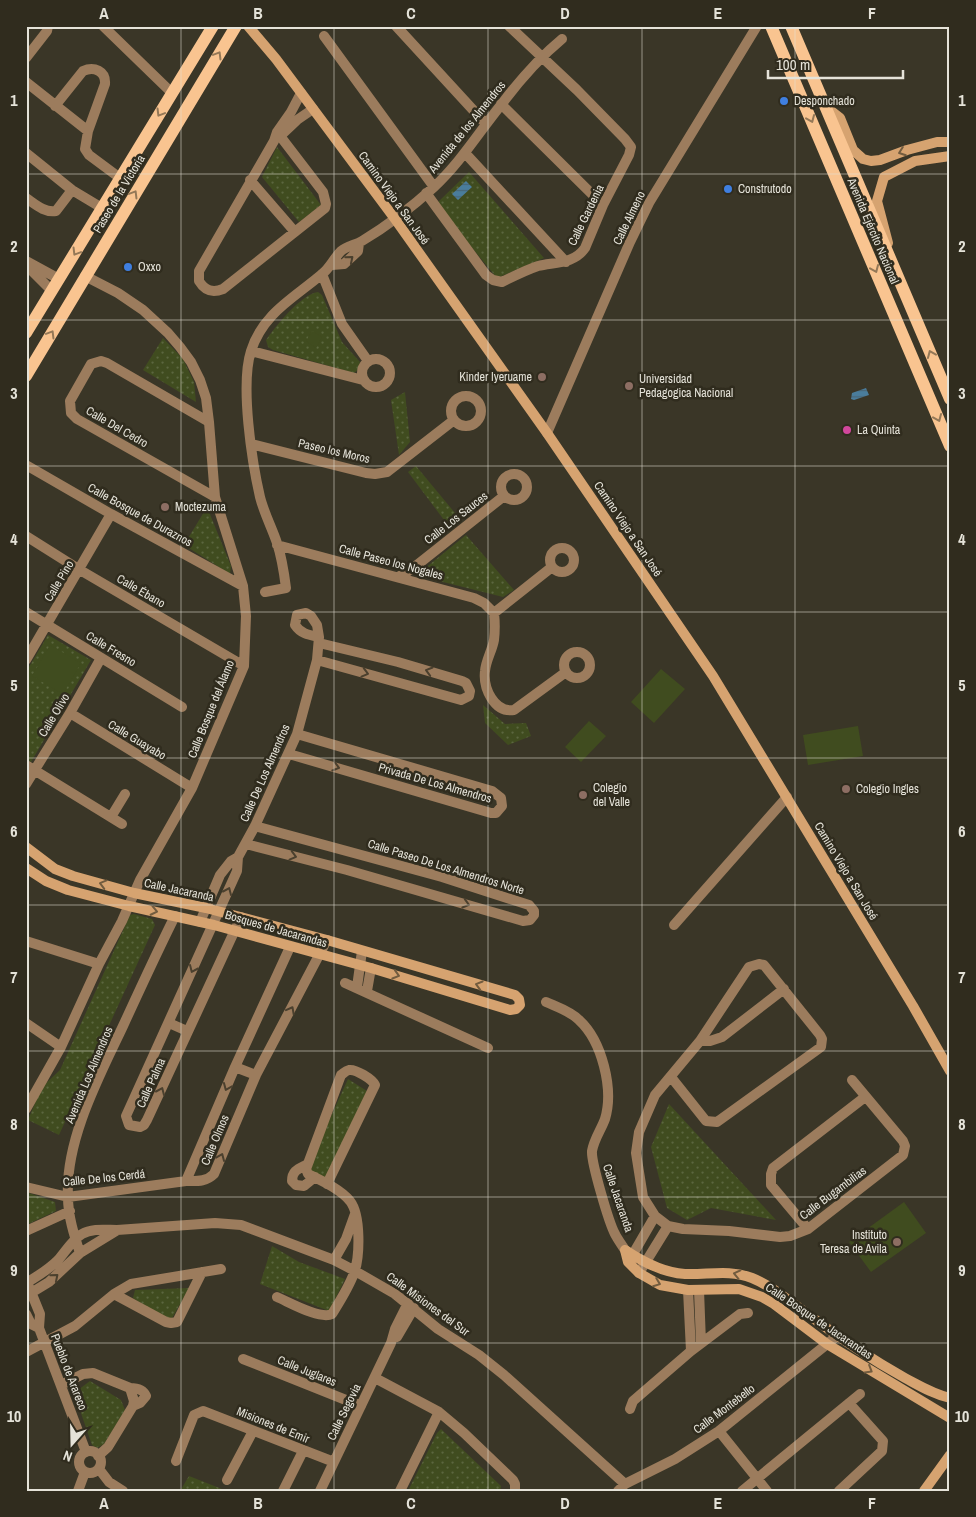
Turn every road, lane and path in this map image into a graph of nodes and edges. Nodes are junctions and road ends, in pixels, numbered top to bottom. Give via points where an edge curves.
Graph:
1 (48, 26) edge
2 (103, 26) edge
3 (213, 26) edge
4 (236, 26) edge
5 (248, 26) edge
6 (396, 26) edge
7 (509, 26) edge
8 (757, 26) edge
9 (771, 26) edge
10 (791, 26) edge
11 (324, 36) dead end
12 (562, 39) dead end
13 (541, 57) junction
14 (26, 58) edge
15 (26, 82) edge
16 (172, 93) junction
17 (301, 93) junction
18 (501, 104) junction
19 (824, 105) junction
20 (55, 106) junction
21 (313, 109) junction
22 (486, 124) junction
23 (88, 131) junction
24 (277, 137) junction
25 (950, 142) edge
26 (465, 154) junction
27 (950, 156) edge
28 (28, 159) edge
29 (880, 160) junction
30 (888, 175) junction
31 (120, 178) junction
32 (250, 180) junction
33 (72, 190) junction
34 (430, 190) junction
35 (26, 198) edge
36 (603, 206) junction
37 (102, 208) junction
38 (395, 218) junction
39 (295, 232) junction
40 (889, 257) junction
41 (566, 262) junction
42 (27, 265) edge
43 (322, 274) junction
44 (85, 276) junction
45 (56, 285) junction
46 (26, 333) edge
47 (251, 351) junction
48 (368, 361) junction
49 (26, 376) edge
50 (363, 380) junction
51 (950, 399) edge
52 (454, 420) dead end
53 (209, 422) junction
54 (547, 433) junction
55 (251, 444) junction
56 (950, 446) edge
57 (26, 465) edge
58 (504, 496) dead end
59 (215, 497) junction
60 (112, 514) junction
61 (26, 536) edge
62 (278, 544) junction
63 (552, 567) dead end
64 (80, 570) junction
65 (398, 577) junction
66 (243, 586) junction
67 (265, 592) dead end
68 (26, 612) edge
69 (494, 612) junction
70 (47, 624) junction
71 (101, 658) junction
72 (26, 660) edge
73 (318, 660) junction
74 (398, 662) junction
75 (244, 666) junction
76 (566, 672) dead end
77 (394, 680) junction
78 (182, 707) dead end
79 (70, 713) junction
80 (297, 734) junction
81 (289, 754) junction
82 (403, 766) junction
83 (30, 768) edge
84 (26, 784) edge
85 (398, 784) junction
86 (192, 788) junction
87 (125, 794) dead end
88 (787, 797) junction
89 (111, 817) junction
90 (122, 824) dead end
91 (255, 826) junction
92 (246, 844) junction
93 (26, 847) edge
94 (352, 852) junction
95 (238, 857) junction
96 (26, 868) edge
97 (347, 870) junction
98 (442, 877) junction
99 (134, 893) junction
100 (437, 896) junction
101 (129, 906) junction
102 (206, 908) junction
103 (219, 911) junction
104 (175, 916) junction
105 (241, 917) junction
106 (200, 922) junction
107 (214, 925) junction
108 (674, 925) dead end
109 (235, 931) junction
110 (327, 940) junction
111 (26, 941) edge
112 (290, 947) junction
113 (362, 951) junction
114 (320, 955) junction
115 (99, 964) junction
116 (360, 965) junction
117 (371, 968) junction
118 (434, 971) junction
119 (345, 983) dead end
120 (430, 986) junction
121 (362, 989) junction
122 (784, 989) junction
123 (546, 1002) dead end
124 (520, 1004) joint
125 (26, 1023) edge
126 (169, 1023) junction
127 (188, 1031) junction
128 (700, 1041) junction
129 (61, 1047) junction
130 (488, 1048) dead end
131 (235, 1067) junction
132 (950, 1071) edge
133 (256, 1075) junction
134 (671, 1077) junction
135 (852, 1080) dead end
136 (865, 1097) junction
137 (26, 1109) edge
138 (306, 1165) junction
139 (315, 1177) junction
140 (186, 1181) junction
141 (327, 1184) junction
142 (26, 1187) edge
143 (68, 1197) junction
144 (70, 1211) junction
145 (355, 1214) junction
146 (655, 1216) junction
147 (668, 1226) junction
148 (808, 1229) junction
149 (117, 1230) junction
150 (26, 1232) edge
151 (76, 1239) junction
152 (346, 1239) junction
153 (358, 1245) junction
154 (80, 1253) junction
155 (629, 1256) junction
156 (334, 1260) junction
157 (645, 1263) junction
158 (221, 1269) dead end
159 (355, 1271) junction
160 (202, 1272) junction
161 (638, 1273) junction
162 (27, 1283) edge
163 (688, 1290) junction
164 (699, 1290) junction
165 (114, 1294) junction
166 (29, 1295) edge
167 (277, 1297) dead end
168 (411, 1305) junction
169 (748, 1313) dead end
170 (26, 1314) edge
171 (39, 1328) junction
172 (837, 1336) junction
173 (44, 1342) junction
174 (701, 1344) junction
175 (827, 1344) junction
176 (691, 1351) junction
177 (26, 1352) edge
178 (243, 1359) dead end
179 (375, 1378) junction
180 (61, 1385) junction
181 (860, 1394) dead end
182 (950, 1398) edge
183 (849, 1403) junction
184 (361, 1406) junction
185 (630, 1409) dead end
186 (438, 1412) junction
187 (950, 1418) edge
188 (253, 1431) junction
189 (719, 1431) junction
190 (303, 1451) junction
191 (86, 1452) junction
192 (950, 1455) edge
193 (98, 1456) junction
194 (176, 1462) dead end
195 (334, 1462) junction
196 (98, 1468) junction
197 (85, 1472) junction
198 (758, 1479) junction
199 (227, 1480) dead end
200 (621, 1488) edge
201 (516, 1489) edge
202 (78, 1491) edge
203 (123, 1491) edge
204 (283, 1491) edge
205 (320, 1491) edge
206 (400, 1491) edge
207 (742, 1491) edge
208 (767, 1491) edge
209 (839, 1491) edge
210 (924, 1491) edge

1 - 14 street
2 - 16 street
3 - 16 main road, Paseo de la Victoria
44 -> 4 main road, Paseo de la Victoria
5 - 17 street, Camino Viejo a San José
6 - 22 street
7 - 13 street
8 - 54 street, Calle Almeno via 649,203
9 -> 56 main road, Avenida Ejército Nacional
10 - 19 main road, Avenida Ejército Nacional
11 - 34 street
12 - 13 street
13 - 18 street, Avenida de los Almendros
13 - 36 street, Calle Gardenia via 631,147
15 - 20 street
16 -> 31 main road, Paseo de la Victoria
17 - 21 street, Camino Viejo a San José
17 - 24 street
18 - 22 street, Avenida de los Almendros
18 - 36 street
19 - 29 street via 840,118 853,150 863,159
19 - 40 main road, Avenida Ejército Nacional
20 - 23 street
20 - 23 street via 83,71 94,68 102,73 106,80
21 - 24 street
21 - 38 street, Camino Viejo a San José
22 - 26 street, Avenida de los Almendros
23 - 31 street via 85,149 89,155
24 - 32 street
24 - 39 street via 323,192 326,204 323,212
25 -> 29 street via 937,142
26 - 34 street, Avenida de los Almendros
26 - 41 street
27 - 30 street via 915,161
28 - 33 street
29 - 30 street via 880,168
30 - 40 street via 884,177 877,201
31 - 37 main road, Paseo de la Victoria
32 - 39 street
32 - 39 street via 199,271 202,286 212,292 223,290
33 - 35 street via 52,212
33 - 37 street
34 - 38 street, Avenida de los Almendros
34 - 41 street, Calle Gardenia via 486,275 493,280 502,282 538,266
36 - 41 street, Calle Gardenia via 580,255
37 -> 45 main road, Paseo de la Victoria
38 - 43 street, Avenida de los Almendros via 359,243 352,258 344,264 332,265
38 - 54 street, Camino Viejo a San José
51 -> 40 main road, Avenida Ejército Nacional
42 - 45 street
43 - 47 street, Avenida de los Almendros via 274,313
43 - 48 street via 342,324
49 -> 44 main road, Paseo de la Victoria
44 - 53 street, Calle Bosque del Álamo via 143,310 180,347 200,380
45 - 46 main road, Paseo de la Victoria
47 - 50 street
47 - 55 street, Avenida de los Almendros via 248,402
48 - 50 street via 362,372
48 - 50 street via 377,359 386,363 390,377 380,387 371,387
52 - 55 street, Paseo los Moros via 382,473 366,473
53 - 59 street, Calle Bosque del Álamo
53 - 59 street, Calle Del Cedro via 101,362 91,364 70,401 71,413 77,419
54 - 88 street, Camino Viejo a San José via 713,676
55 - 62 street, Avenida de los Almendros via 260,498
57 - 60 street, Calle Bosque de Duraznos
58 - 65 street, Calle Los Sauces
59 - 66 street, Calle Bosque del Álamo
60 - 64 street, Calle Pino
60 - 66 street, Calle Bosque de Duraznos
61 - 64 street, Calle Ébano
62 - 65 street, Calle Paseo los Nogales
62 - 67 street, Avenida de los Almendros via 286,588
63 - 69 street
64 - 70 street, Calle Pino
64 - 75 street, Calle Ébano
65 - 69 street, Calle Paseo los Nogales via 474,598
66 - 75 street, Calle Bosque del Álamo via 246,616
68 - 70 street, Calle Fresno
69 - 76 street via 494,642 485,679 497,705 508,711 514,710
70 - 71 street, Calle Fresno
70 - 72 street, Calle Pino
71 - 78 street, Calle Fresno
71 - 79 street, Calle Olivo
73 - 74 street, Calle De Los Almendros via 319,640
73 -> 77 street
73 - 80 street, Calle De Los Almendros
74 - 77 street
77 -> 74 street via 461,700 470,691 462,681
75 - 86 street, Calle Bosque del Álamo
79 - 83 street, Calle Olivo
79 - 86 street, Calle Guayabo
80 - 81 street, Calle De Los Almendros
80 - 82 street, Privada De Los Almendros
81 -> 85 street, Privada De Los Almendros
81 - 91 street, Calle De Los Almendros
82 - 85 street
82 - 85 street, Privada De Los Almendros via 492,791 501,798 502,806 496,813 491,813
83 - 84 street, Calle Olivo
83 - 89 street
86 - 99 street, Calle Bosque del Álamo
87 - 89 street
88 - 108 street
88 - 132 street, Camino Viejo a San José
89 - 90 street
91 - 92 street, Calle De Los Almendros
91 - 94 street, Calle Paseo De Los Almendros Norte
92 - 95 street, Calle De Los Almendros
92 -> 97 street, Calle Paseo De Los Almendros Norte
99 -> 93 street, Calle Jacaranda via 64,873
94 - 97 street
94 - 98 street, Calle Paseo De Los Almendros Norte
95 - 102 street, Calle De Los Almendros via 220,875
103 -> 95 street, Calle De Los Almendros via 237,871
96 - 101 street, Bosques de Jacarandas via 57,887
97 - 100 street, Calle Paseo De Los Almendros Norte
98 - 100 street
100 -> 98 street, Calle Paseo De Los Almendros Norte via 523,921 534,915 529,905
99 - 101 street, Calle Bosque del Álamo
99 - 102 street, Calle Jacaranda
101 -> 104 street, Bosques de Jacarandas
101 - 115 street, Calle Bosque del Álamo
102 - 103 street, Calle Jacaranda
102 - 106 street, Calle De Los Almendros
103 - 105 street, Calle Jacaranda
103 - 107 street, Calle De Los Almendros
104 - 106 street, Bosques de Jacarandas
104 - 143 street, Avenida Los Almendros via 83,1117 70,1163
105 - 109 street, Calle Palma
105 - 110 street, Calle Jacaranda
106 - 107 street, Bosques de Jacarandas
107 - 109 street, Bosques de Jacarandas
107 -> 126 street, Calle Palma
109 - 112 street, Bosques de Jacarandas
109 - 127 street, Calle Palma
110 - 113 street, Calle Jacaranda
110 - 114 street, Calle Olmos
111 - 115 street
112 - 114 street, Bosques de Jacarandas
112 - 131 street, Calle Olmos
113 - 116 street
113 - 118 street, Calle Jacaranda
114 - 116 street, Bosques de Jacarandas
133 -> 114 street, Calle Olmos
115 - 129 street, Calle Bosque del Álamo
116 - 117 street, Bosques de Jacarandas
116 - 121 street
117 -> 120 street, Bosques de Jacarandas
117 - 121 street
118 - 120 street
124 -> 118 street, Calle Jacaranda via 515,995
119 - 121 street
120 - 124 street, Bosques de Jacarandas via 510,1010 516,1010
121 - 130 street
122 - 128 street via 722,1037
122 - 128 street via 764,965 749,967
122 - 134 street via 820,1035 821,1047 717,1122 706,1121
123 - 155 street, Calle Jacaranda via 565,1010 588,1029 603,1064 607,1106 592,1151 593,1165 614,1233
125 - 129 street
126 - 127 street
126 -> 127 street, Calle Palma via 126,1116 127,1122 134,1127 142,1126 147,1120
128 - 134 street
129 - 137 street, Calle Bosque del Álamo
131 - 133 street
131 -> 140 street, Calle Olmos
140 -> 133 street, Calle Olmos via 202,1181 214,1174
134 - 146 street via 655,1095 639,1132 636,1153 642,1197
135 - 136 street
136 - 148 street via 773,1168 770,1174 771,1185
136 - 148 street, Calle Bugambilias via 904,1141 903,1155
138 - 139 street via 306,1172
138 - 139 street via 296,1170 292,1181 304,1186
138 - 141 street via 341,1075 352,1070 372,1080 374,1089
139 - 141 street
140 - 143 street, Calle De los Cerdá
141 - 145 street via 350,1201
142 - 143 street, Calle De los Cerdá
143 - 144 street, Avenida Los Almendros
144 - 150 street
144 - 151 street, Avenida Los Almendros
145 - 152 street
145 - 153 street
146 - 147 street
146 - 155 street
147 - 148 street, Calle Bugambilias via 780,1237
147 - 157 street
149 - 151 street, Calle Misiones del Sur via 92,1230
149 - 154 street, Calle Misiones del Sur
149 - 156 street, Calle Misiones del Sur via 228,1223 253,1229
151 - 154 street, Avenida Los Almendros
151 - 162 street via 56,1262
152 - 153 street
152 - 156 street
153 - 159 street
166 -> 154 street, Calle Misiones del Sur
155 - 157 street, Calle Bosque de Jacarandas
155 - 161 street, Calle Bosque de Jacarandas
156 - 159 street, Calle Misiones del Sur
157 - 161 street
172 -> 157 street, Calle Bosque de Jacarandas via 753,1278 729,1272 679,1274
158 - 160 street
159 - 167 street via 329,1316 321,1316
159 - 168 street, Calle Misiones del Sur
160 - 165 street via 131,1284
160 - 165 street via 175,1323 166,1322
161 -> 163 street, Calle Bosque de Jacarandas via 660,1285
162 - 166 street
163 - 164 street, Calle Bosque de Jacarandas
163 - 176 street
164 - 174 street
164 - 175 street, Calle Bosque de Jacarandas via 730,1288 762,1296
165 - 173 street via 75,1326
166 - 171 street via 40,1314
168 - 179 street, Calle Segovia via 395,1330
168 - 200 street, Calle Misiones del Sur via 438,1329 504,1375
169 - 174 street via 740,1314
170 - 171 street
171 - 173 street, Pueblo de Arareco
172 - 175 street, Calle Montebello
172 - 182 street, Calle Bosque de Jacarandas via 923,1388
173 - 177 street
173 - 180 street, Pueblo de Arareco
174 - 176 street
175 -> 187 street, Calle Bosque de Jacarandas
175 - 189 street, Calle Montebello
176 - 185 street via 633,1401
178 - 184 street, Calle Juglares
179 - 184 street, Calle Segovia
179 - 186 street
180 - 191 street, Pueblo de Arareco
180 - 193 street via 89,1372 130,1388 134,1406 108,1447
181 - 183 street
183 - 198 street
183 - 209 street via 883,1442 884,1448
184 - 195 street, Calle Segovia
186 - 201 street via 513,1480
186 - 206 street
188 - 190 street, Misiones de Emir
188 - 194 street, Misiones de Emir via 203,1411 194,1415
188 - 199 street
189 - 198 street
189 - 200 street, Calle Montebello via 675,1460
190 - 195 street, Misiones de Emir
190 - 204 street
191 - 193 street
191 - 197 street via 79,1463
192 - 210 street
193 - 196 street
195 - 205 street, Calle Segovia
196 - 197 street via 91,1473
196 - 203 street via 109,1482
197 - 202 street
198 - 207 street
198 - 208 street

